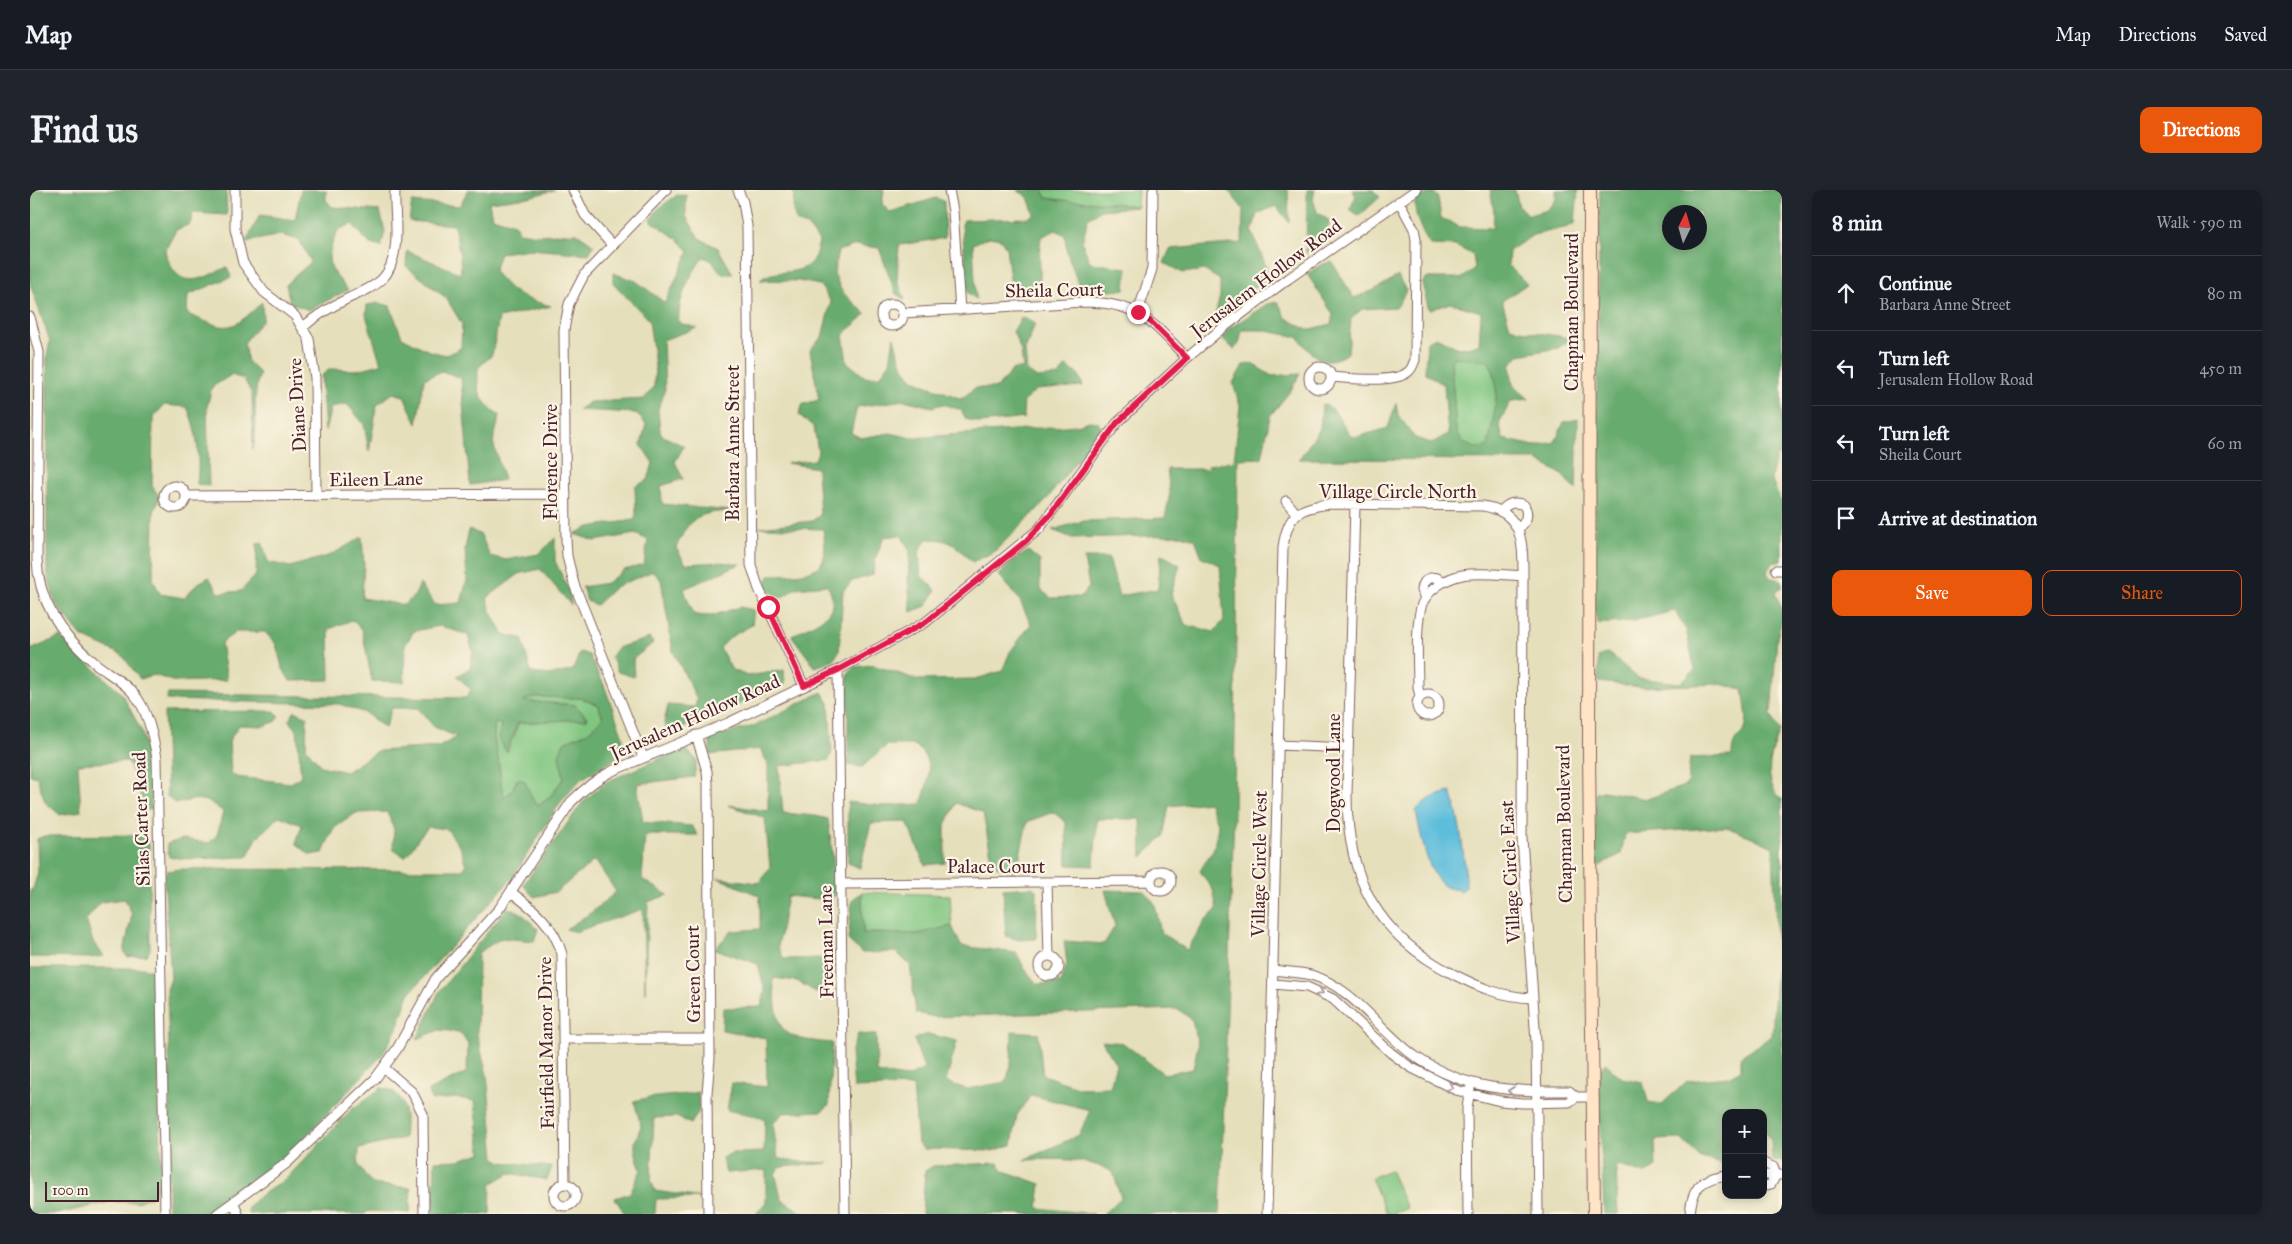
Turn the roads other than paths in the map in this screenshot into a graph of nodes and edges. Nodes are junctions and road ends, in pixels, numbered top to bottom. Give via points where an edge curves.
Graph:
1 (235, 190) edge
2 (394, 190) edge
3 (573, 190) edge
4 (666, 190) edge
5 (738, 190) edge
6 (949, 190) edge
7 (1153, 190) edge
8 (1416, 190) edge
9 (1590, 190) edge
10 (1399, 201) junction
11 (612, 245) junction
12 (960, 310) junction
13 (1138, 312) junction
14 (903, 313) dead end
15 (30, 317) edge
16 (303, 327) junction
17 (1187, 358) junction
18 (1331, 377) dead end
19 (34, 449) edge
20 (566, 494) junction
21 (186, 496) dead end
22 (316, 496) junction
23 (1286, 501) dead end
24 (1355, 505) junction
25 (1501, 511) junction
26 (1294, 515) junction
27 (1511, 519) joint
28 (1518, 529) junction
29 (1524, 576) junction
30 (838, 670) junction
31 (804, 686) junction
32 (1420, 696) dead end
33 (696, 735) junction
34 (1278, 745) junction
35 (1348, 748) junction
36 (643, 757) junction
37 (1151, 881) dead end
38 (1047, 882) junction
39 (841, 884) junction
40 (511, 892) junction
41 (1049, 956) dead end
42 (1273, 970) junction
43 (1273, 984) junction
44 (1533, 998) junction
45 (564, 1039) junction
46 (710, 1039) junction
47 (384, 1068) junction
48 (1472, 1084) junction
49 (1537, 1092) junction
50 (1469, 1094) junction
51 (1585, 1097) junction
52 (1537, 1102) junction
53 (1767, 1165) edge
54 (1779, 1175) edge
55 (1722, 1176) edge
56 (565, 1183) dead end
57 (1767, 1185) edge
58 (234, 1203) junction
59 (165, 1214) edge
60 (218, 1214) edge
61 (238, 1214) edge
62 (424, 1214) edge
63 (708, 1214) edge
64 (845, 1214) edge
65 (1267, 1214) edge
66 (1468, 1214) edge
67 (1538, 1214) edge
68 (1587, 1214) edge
69 (1594, 1214) edge
70 (1690, 1214) edge

1 - 16 street, Diane Drive via 235,229 243,263 259,286
2 - 16 street via 396,248 382,281 325,311
3 - 11 street via 585,215
4 - 11 street, Florence Drive
5 - 31 street, Barbara Anne Street via 744,202 747,226 751,565
6 - 12 street
7 - 13 street via 1152,269
8 - 10 street, Jerusalem Hollow Road
9 - 51 main road, Chapman Boulevard via 1589,434 1584,516 1582,690
10 - 17 street, Jerusalem Hollow Road via 1258,301
10 - 18 street via 1416,239 1415,360 1410,371 1400,377
11 - 20 street, Florence Drive via 594,262 577,286 566,318
12 - 13 street, Sheila Court via 1103,302
12 - 14 street, Sheila Court
13 - 17 street, Sheila Court
15 - 19 street, Silas Carter Road via 39,352
16 - 22 street, Diane Drive via 309,339 315,378
17 - 30 street, Jerusalem Hollow Road via 1117,423 1051,514 1026,541 926,622
19 - 59 street, Silas Carter Road via 37,566 43,597 66,637 135,694 146,718 157,758
20 - 22 street, Eileen Lane
20 - 36 street, Florence Drive via 567,556 571,576
21 - 22 street, Eileen Lane
23 - 26 street, Village Circle North
24 - 25 street, Village Circle North via 1462,505
24 - 26 street, Village Circle North via 1306,508
24 - 35 street, Dogwood Lane
25 - 27 street, Village Circle North
25 - 28 street, Village Circle North via 1510,503 1524,505 1527,517
26 - 34 street, Village Circle West via 1283,547
27 - 28 street, Village Circle East
28 - 29 street, Village Circle East
29 - 32 street via 1463,575 1444,582 1439,577 1426,580 1422,590 1424,599 1420,623
29 - 44 street, Village Circle East via 1522,838
30 - 31 street, Jerusalem Hollow Road
30 - 39 street, Freeman Lane
31 - 33 street, Jerusalem Hollow Road
33 - 36 street, Jerusalem Hollow Road
33 - 46 street, Green Court via 708,784
34 - 35 street
34 - 42 street, Village Circle West
35 - 44 street, Dogwood Lane via 1350,846 1354,864 1380,914 1411,948 1444,969 1490,992
36 - 40 street, Jerusalem Hollow Road via 597,778 571,802
37 - 38 street, Palace Court
38 - 39 street, Palace Court
38 - 41 street
39 - 64 street, Freeman Lane
40 - 45 street, Fairfield Manor Drive via 536,911 559,942 563,970
40 - 47 street, Jerusalem Hollow Road via 500,909 436,978
42 - 43 street, Village Circle West
42 - 48 street via 1312,975 1328,982 1354,1000 1416,1057
43 -> 50 street via 1307,987 1333,999 1410,1067 1441,1084
43 - 65 street, Village Circle West
44 - 49 street, Village Circle East
45 - 46 street
45 - 56 street, Fairfield Manor Drive
46 - 63 street, Green Court
47 - 58 street, Jerusalem Hollow Road via 287,1164
47 - 62 street via 412,1092 423,1114
49 -> 48 street
48 - 50 street
49 - 51 street via 1570,1091
49 - 52 street, Village Circle East
50 - 52 street via 1500,1101
50 - 66 street
51 - 52 street via 1569,1102
51 - 68 main road, Chapman Boulevard
51 - 69 main road, Chapman Boulevard
52 - 67 street, Village Circle East
53 - 54 street
54 - 57 street
55 - 70 street via 1710,1178 1695,1189
58 - 60 street, Jerusalem Hollow Road
58 - 61 street

